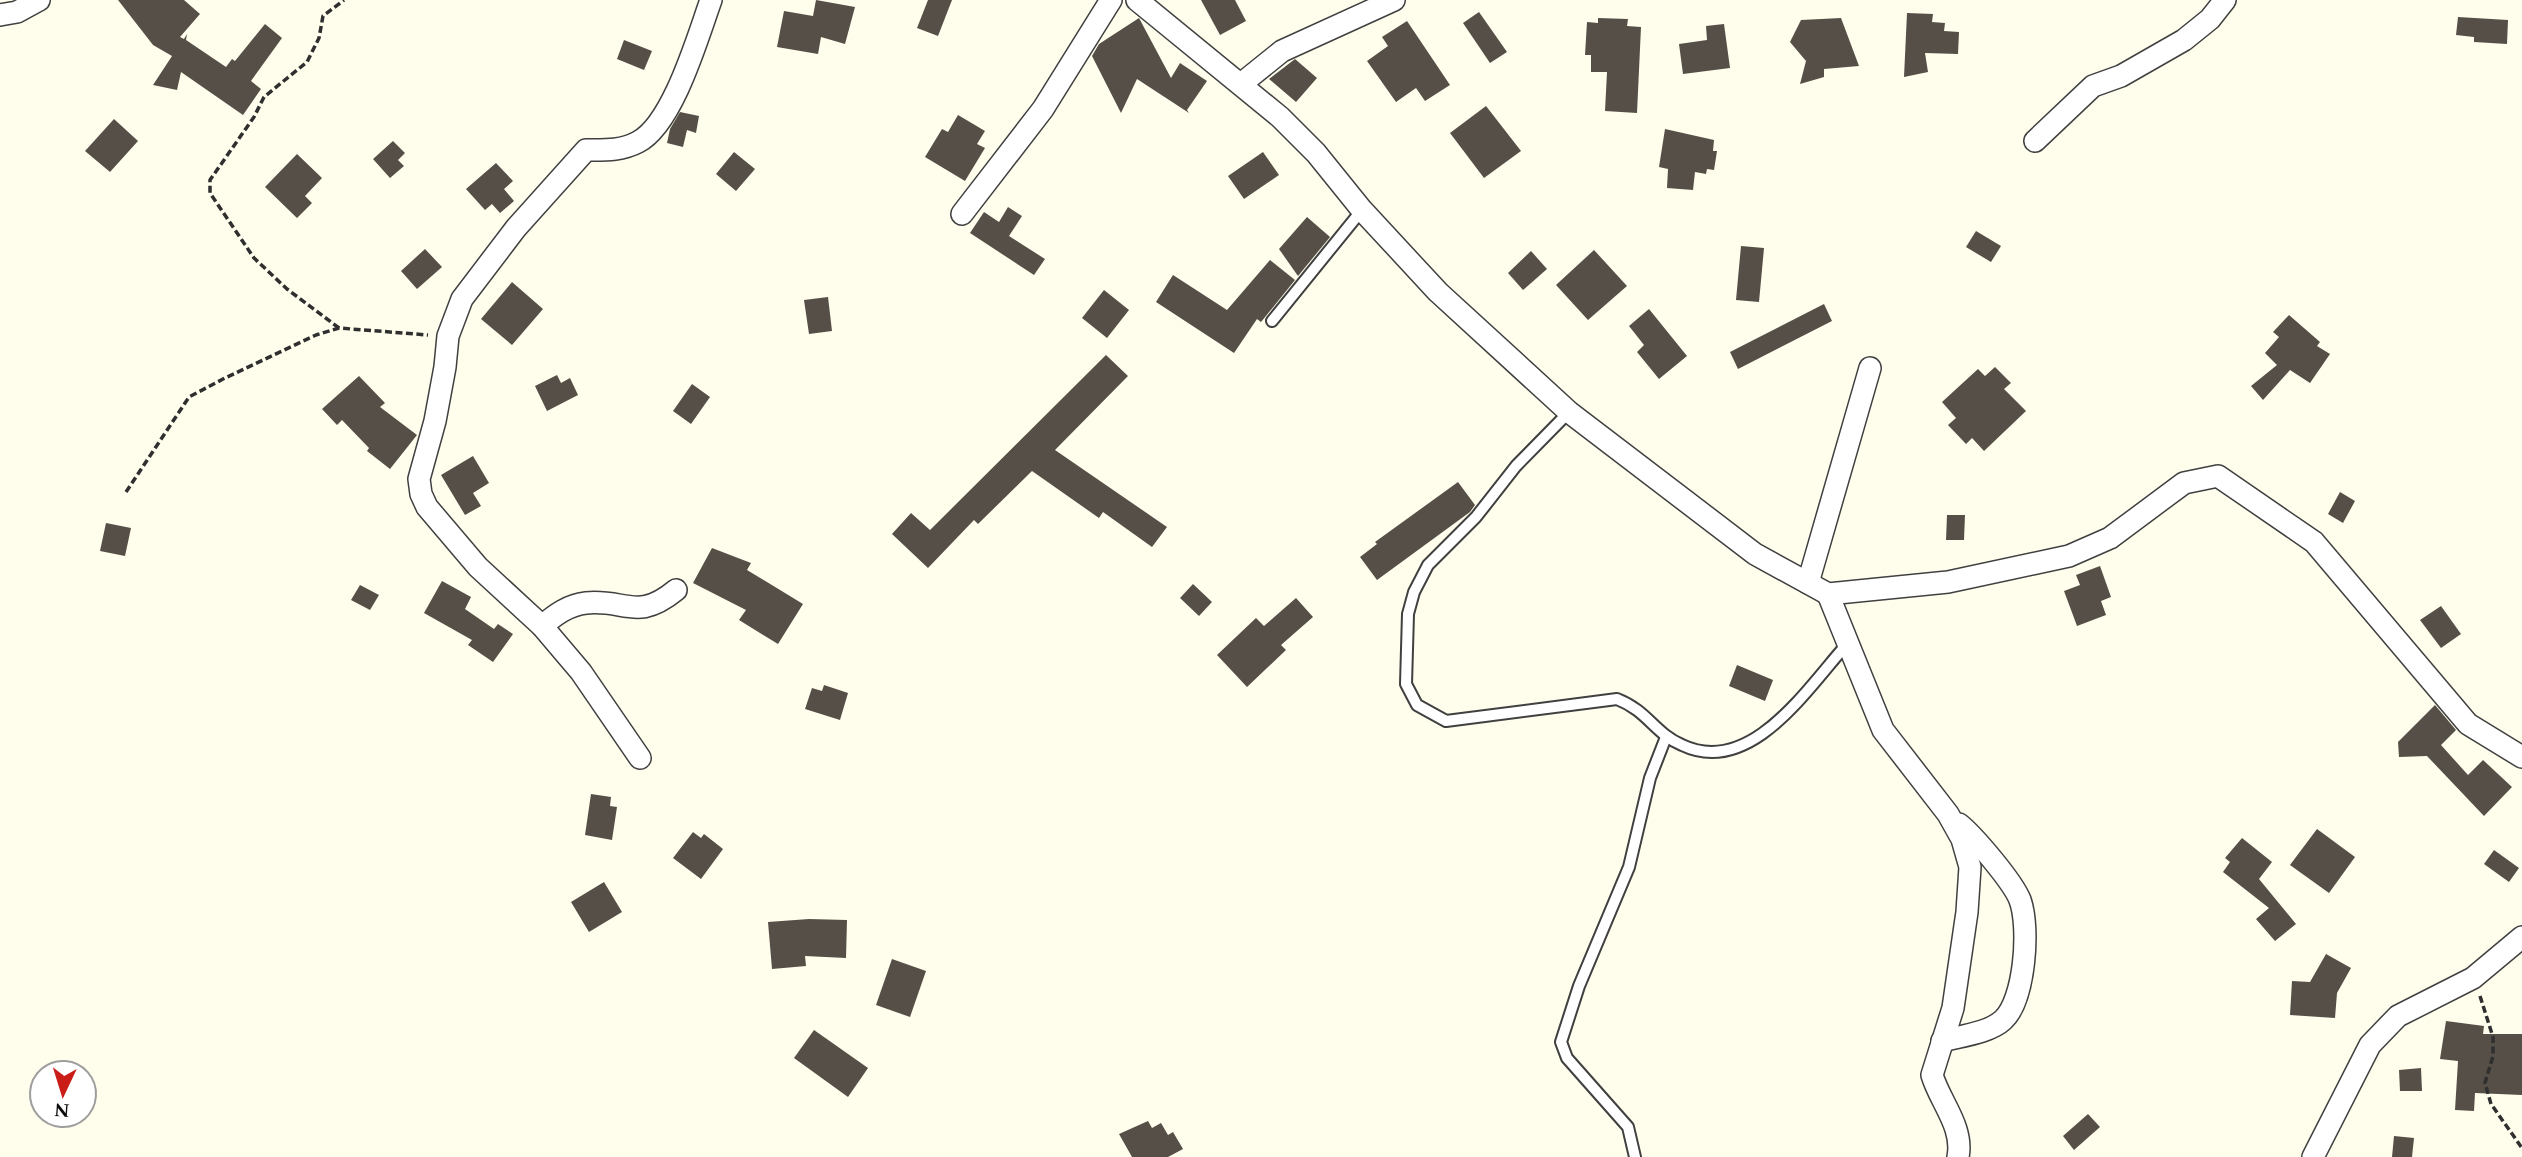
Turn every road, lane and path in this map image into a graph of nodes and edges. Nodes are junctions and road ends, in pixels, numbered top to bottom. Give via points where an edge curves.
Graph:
1 (39, 0) edge
2 (344, 0) edge
3 (711, 0) edge
4 (1111, 0) edge
5 (1137, 0) edge
6 (1394, 0) edge
7 (2225, 0) edge
8 (0, 15) edge
9 (1241, 84) junction
10 (2035, 141) dead end
11 (1362, 210) junction
12 (962, 214) dead end
13 (1272, 321) dead end
14 (339, 328) junction
15 (448, 336) junction
16 (1870, 368) dead end
17 (1569, 412) junction
18 (126, 492) dead end
19 (1808, 583) junction
20 (676, 590) dead end
21 (1828, 594) junction
22 (542, 626) junction
23 (1848, 643) junction
24 (1666, 737) junction
25 (2522, 757) edge
26 (640, 758) dead end
27 (1948, 814) junction
28 (2522, 937) edge
29 (2473, 978) junction
30 (1942, 1041) junction
31 (2522, 1148) edge
32 (1634, 1157) edge
33 (1958, 1157) edge
34 (2313, 1157) edge

1 - 8 street
2 - 14 path via 323,16 307,62 264,97 210,180 210,193 254,258
3 - 15 street via 681,87 660,118 641,141 618,150 586,150 570,164 462,299
4 - 12 street via 1043,109
5 - 9 street
6 - 9 street via 1282,51
7 - 10 street via 2184,40 2121,76 2092,86
9 - 11 street via 1316,153
11 - 13 lane
11 - 17 street via 1438,292
14 - 15 path
14 - 18 path via 190,397
15 - 22 street via 446,367 419,479 421,494 478,567
16 - 19 street
17 - 19 street via 1755,554
17 - 24 lane via 1428,565 1408,614 1406,684 1417,705 1446,721 1617,699 1636,707
19 - 21 street
20 - 22 street via 659,603 638,608 587,603 562,610
21 - 23 street
21 - 25 street via 1948,582 2069,556 2110,538 2184,483 2218,475 2314,542 2468,724
22 - 26 street
23 - 24 lane via 1783,716 1733,752 1685,747
23 - 27 street via 1883,730
24 - 32 lane via 1650,778 1629,867 1579,986 1561,1042 1567,1058 1628,1128
27 - 30 street via 1970,867 1953,1008
27 - 30 street via 1972,834 2019,898 2026,928 2020,982 2005,1019
28 - 29 street
29 - 31 path via 2491,1020 2493,1056 2485,1083 2491,1104
29 - 34 street via 2398,1016 2370,1045
30 - 33 street via 1933,1075 1959,1140

